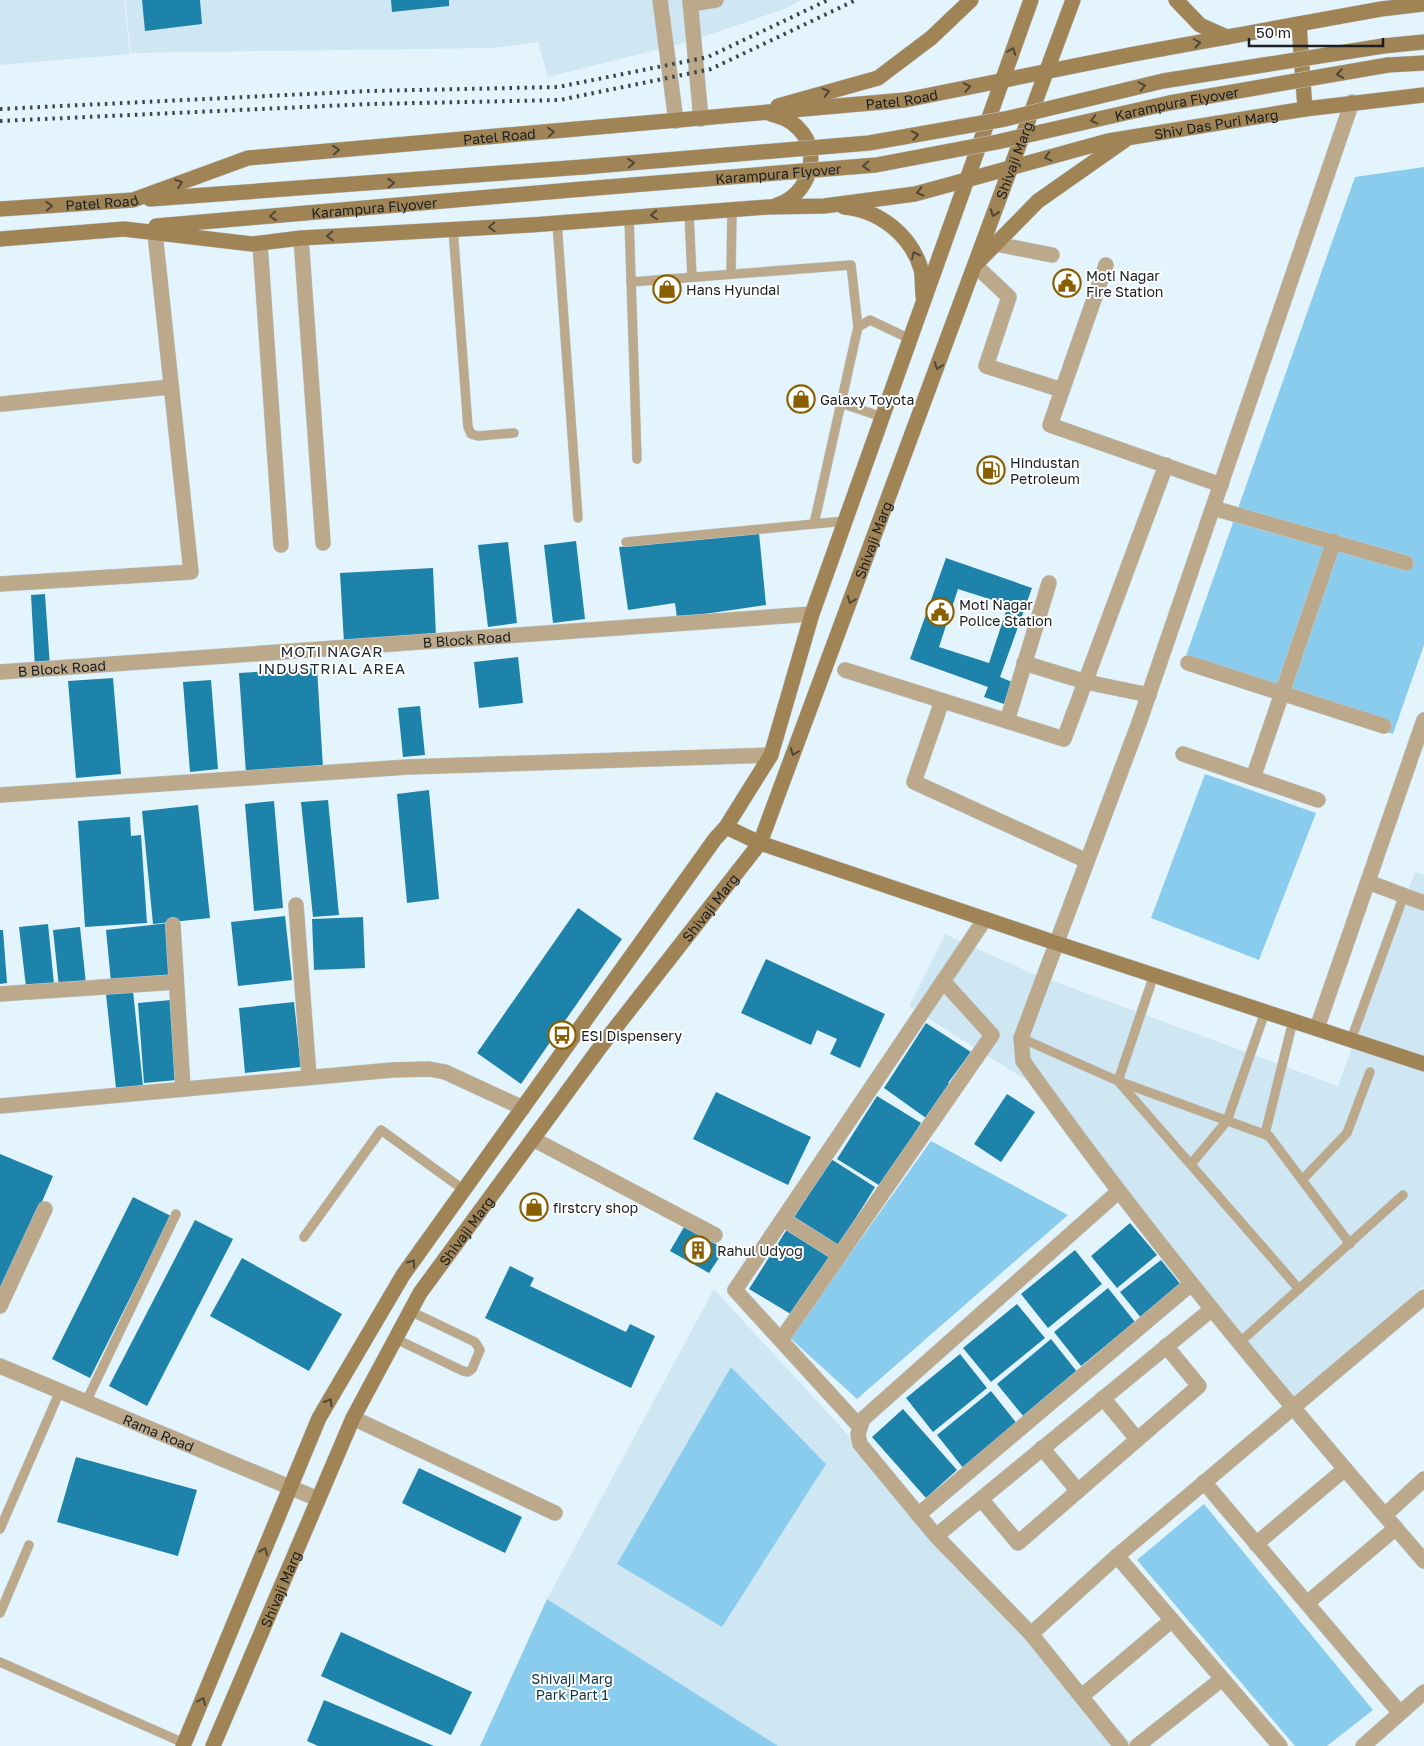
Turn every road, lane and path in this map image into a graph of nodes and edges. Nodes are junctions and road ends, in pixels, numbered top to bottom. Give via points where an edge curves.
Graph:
1 (660, 0) edge
2 (716, 0) edge
3 (971, 0) edge
4 (1030, 0) edge
5 (1073, 0) edge
6 (1176, 0) edge
7 (690, 2) edge
8 (1424, 4) edge
9 (1383, 5) edge
10 (1299, 24) junction
11 (1227, 37) junction
12 (1424, 42) edge
13 (1424, 63) edge
14 (1046, 72) junction
15 (1002, 80) junction
16 (1424, 95) edge
17 (1352, 102) junction
18 (1305, 109) junction
19 (770, 113) junction
20 (746, 114) junction
21 (701, 118) junction
22 (676, 121) junction
23 (1129, 137) junction
24 (1010, 167) junction
25 (967, 179) junction
26 (133, 200) junction
27 (824, 206) junction
28 (768, 207) junction
29 (0, 209) edge
30 (732, 210) junction
31 (689, 213) junction
32 (629, 217) junction
33 (557, 222) junction
34 (124, 229) junction
35 (453, 229) junction
36 (155, 233) junction
37 (302, 238) junction
38 (0, 239) edge
39 (260, 244) junction
40 (996, 244) junction
41 (1052, 255) dead end
42 (1106, 265) dead end
43 (975, 266) junction
44 (731, 274) junction
45 (692, 277) junction
46 (631, 282) junction
47 (923, 302) junction
48 (858, 327) junction
49 (910, 338) junction
50 (170, 387) junction
51 (1062, 390) junction
52 (841, 403) junction
53 (2, 404) dead end
54 (882, 417) junction
55 (514, 433) dead end
56 (637, 459) dead end
57 (1166, 465) junction
58 (1221, 486) junction
59 (1214, 508) junction
60 (578, 518) dead end
61 (845, 521) junction
62 (814, 524) junction
63 (1334, 541) junction
64 (322, 542) dead end
65 (626, 542) dead end
66 (281, 545) dead end
67 (1406, 563) dead end
68 (1049, 583) dead end
69 (0, 584) edge
70 (812, 614) junction
71 (1024, 663) junction
72 (1188, 663) dead end
73 (845, 670) dead end
74 (0, 672) edge
75 (1086, 682) junction
76 (1282, 693) junction
77 (1149, 695) junction
78 (942, 701) junction
79 (1424, 720) edge
80 (1007, 721) junction
81 (1384, 726) dead end
82 (1183, 754) dead end
83 (771, 755) junction
84 (1417, 762) edge
85 (1253, 778) junction
86 (0, 795) edge
87 (1318, 800) dead end
88 (726, 827) junction
89 (760, 842) junction
90 (1087, 861) junction
91 (1368, 882) junction
92 (1404, 895) junction
93 (1424, 903) edge
94 (296, 905) dead end
95 (985, 919) junction
96 (173, 925) dead end
97 (1056, 943) junction
98 (1154, 975) junction
99 (943, 981) junction
100 (176, 982) junction
101 (0, 994) edge
102 (1265, 1012) junction
103 (1293, 1021) junction
104 (1317, 1028) junction
105 (1021, 1038) junction
106 (1351, 1040) junction
107 (1424, 1064) edge
108 (1370, 1072) dead end
109 (309, 1077) junction
110 (1118, 1081) junction
111 (183, 1089) junction
112 (0, 1106) edge
113 (523, 1108) junction
114 (1227, 1121) junction
115 (1265, 1134) junction
116 (533, 1139) junction
117 (1191, 1164) junction
118 (1302, 1180) junction
119 (464, 1190) junction
120 (1118, 1192) junction
121 (1403, 1195) dead end
122 (45, 1209) dead end
123 (176, 1214) dead end
124 (783, 1219) junction
125 (715, 1235) dead end
126 (304, 1237) dead end
127 (1350, 1244) junction
128 (840, 1255) junction
129 (1191, 1284) junction
130 (1299, 1289) junction
131 (1424, 1297) edge
132 (0, 1306) edge
133 (1212, 1309) junction
134 (410, 1311) junction
135 (396, 1339) junction
136 (781, 1340) junction
137 (1239, 1343) junction
138 (1166, 1346) junction
139 (0, 1366) edge
140 (60, 1392) junction
141 (1103, 1398) junction
142 (86, 1402) junction
143 (1293, 1409) junction
144 (354, 1418) junction
145 (859, 1426) junction
146 (1137, 1439) junction
147 (1042, 1448) junction
148 (1345, 1469) junction
149 (1424, 1479) edge
150 (1204, 1482) junction
151 (290, 1488) junction
152 (1078, 1491) junction
153 (318, 1499) junction
154 (981, 1499) junction
155 (555, 1513) dead end
156 (918, 1515) junction
157 (1385, 1515) junction
158 (1396, 1528) junction
159 (0, 1529) edge
160 (936, 1536) junction
161 (1256, 1544) junction
162 (29, 1545) dead end
163 (1117, 1556) junction
164 (1424, 1561) edge
165 (1307, 1604) junction
166 (0, 1612) edge
167 (1172, 1620) junction
168 (1031, 1634) junction
169 (0, 1662) edge
170 (1222, 1679) junction
171 (1424, 1692) edge
172 (1082, 1696) junction
173 (1400, 1713) junction
174 (184, 1744) edge
175 (213, 1746) edge
176 (1121, 1746) edge
177 (1137, 1746) edge
178 (1280, 1746) edge
179 (1362, 1746) edge

1 - 22 street
2 - 7 street
20 -> 3 main road via 878,78 931,38
15 -> 4 main road, Shivaji Marg
5 - 14 main road, Shivaji Marg
6 - 11 main road via 1200,25
7 - 21 street
8 - 9 main road
9 - 10 main road
10 - 11 main road
10 - 18 main road
14 -> 11 main road
26 -> 12 main road, Karampura Flyover, bridge via 869,144 1005,118 1163,81
13 -> 34 main road, Karampura Flyover, bridge via 1388,66 1169,103 997,142 876,165
14 - 15 main road, Patel Road
14 - 24 main road, Shivaji Marg
19 -> 15 main road, Patel Road via 906,100
15 - 25 main road, Shivaji Marg
16 - 17 main road, Shiv Das Puri Marg
17 - 18 main road, Shiv Das Puri Marg
17 - 58 street
18 - 23 main road, Shiv Das Puri Marg
19 - 20 main road, Patel Road
19 - 28 main road via 786,119 800,130 809,144 811,161 808,178 798,192 784,203
20 - 21 main road, Patel Road
21 - 22 main road, Patel Road
26 -> 22 main road, Patel Road via 248,158
23 -> 24 main road, Shiv Das Puri Marg
23 - 40 main road via 1038,201
24 - 25 main road, Shiv Das Puri Marg
24 -> 43 main road, Shivaji Marg
25 -> 27 main road via 915,194
25 - 47 main road, Shivaji Marg
29 -> 26 main road, Patel Road
27 - 28 main road
47 -> 27 main road via 921,271 915,253 896,229 866,212
28 - 30 main road
30 - 31 main road
30 - 44 lane
31 -> 32 main road
31 - 45 lane
32 - 33 main road
32 - 46 lane
33 -> 35 main road
33 - 60 lane
34 - 36 main road
34 - 38 main road
35 -> 37 main road
35 - 55 lane via 468,426 471,434 478,436
36 - 39 main road
36 - 50 street
37 - 39 main road
37 - 64 street
39 - 66 street
40 - 41 street
40 - 43 main road
42 - 51 street
43 - 51 street via 1009,297 986,366
43 -> 89 main road, Shivaji Marg
44 - 45 lane
44 - 48 lane via 851,265
45 - 46 lane
46 - 56 lane
47 - 49 main road, Shivaji Marg
48 - 49 lane via 870,320
48 - 52 lane
49 - 54 main road, Shivaji Marg
50 - 53 street
50 - 69 street via 191,572
51 - 57 street via 1050,425
52 - 54 lane
52 - 62 lane
54 - 61 main road, Shivaji Marg
57 - 58 street
57 - 75 street
58 - 59 street
59 - 63 street
59 - 77 street
61 - 62 lane
61 - 70 main road, Shivaji Marg
62 - 65 lane
63 - 67 street
63 - 76 street
68 - 71 street
70 - 74 street, B Block Road
70 - 83 main road, Shivaji Marg
71 - 75 street
71 - 80 street
72 - 76 street
73 - 78 street
75 - 77 street
75 - 80 street via 1064,739
76 - 81 street
76 - 85 street
77 - 90 street
78 - 80 street
78 - 90 street via 914,782
79 - 84 street
82 - 85 street
83 - 86 street via 408,767
83 - 88 main road, Shivaji Marg
84 - 91 street
85 - 87 street
88 - 89 main road
88 - 113 main road, Shivaji Marg
89 - 95 main road
89 - 116 main road, Shivaji Marg
90 - 97 street
91 - 92 street
91 - 104 street
92 - 93 street
92 - 106 lane
94 - 109 street
95 - 97 main road
95 - 99 street
96 - 100 street
97 - 98 main road
97 - 105 street
98 - 102 main road
98 - 110 lane
99 - 124 street
99 - 128 street via 992,1035
100 - 101 street
100 - 111 street
102 - 103 main road
102 - 114 lane
103 - 104 main road
103 - 115 lane
104 - 106 main road
105 - 110 lane
105 - 120 street via 1023,1061
106 - 107 main road
108 - 118 lane via 1347,1133
109 - 111 street
109 - 113 street via 429,1069 460,1077
110 - 114 lane
110 - 117 lane
111 - 112 street
113 - 119 main road, Shivaji Marg
114 - 115 lane
114 - 117 lane
115 - 118 lane
116 - 125 street
116 - 134 main road, Shivaji Marg
117 - 130 lane
118 - 127 lane
119 - 126 lane via 381,1130
151 -> 119 main road, Shivaji Marg via 319,1418 403,1275
120 - 129 street
120 - 145 street via 863,1419
121 - 127 lane
122 - 132 street
123 - 142 lane
124 - 128 street
124 - 136 street via 735,1290
127 - 130 lane
128 - 136 street
129 - 133 street
129 - 156 street
130 - 137 lane
131 - 143 street
133 - 137 street
133 - 138 street
134 - 135 main road, Shivaji Marg
134 - 135 lane via 475,1342 480,1350 472,1369 463,1371
135 - 144 main road, Shivaji Marg
136 - 145 street
137 - 143 street
138 - 141 street
138 - 146 street via 1198,1386
139 - 140 street, Rama Road
140 - 142 street, Rama Road
140 - 159 lane
141 - 146 street
141 - 147 street
142 - 151 street, Rama Road
143 - 148 street
143 - 150 street
144 - 153 main road, Shivaji Marg
144 - 155 street
145 - 156 street via 860,1444
146 - 152 street
147 - 152 street
147 - 154 street
148 - 157 street
148 - 161 street
149 - 157 street
150 - 161 street
150 - 163 street
151 - 153 street, Rama Road
174 -> 151 main road, Shivaji Marg
152 - 154 street via 1018,1544
153 - 175 main road, Shivaji Marg
154 - 160 street
156 - 160 street
157 - 158 street
158 - 164 street
158 - 165 street
160 - 168 street
161 - 165 street
162 - 166 lane
163 - 167 street
163 - 168 street
165 - 173 street
167 - 170 street
167 - 172 street
168 - 172 street
169 - 174 lane
170 - 177 street
170 - 178 street
171 - 173 street
172 - 176 street
173 - 179 street

